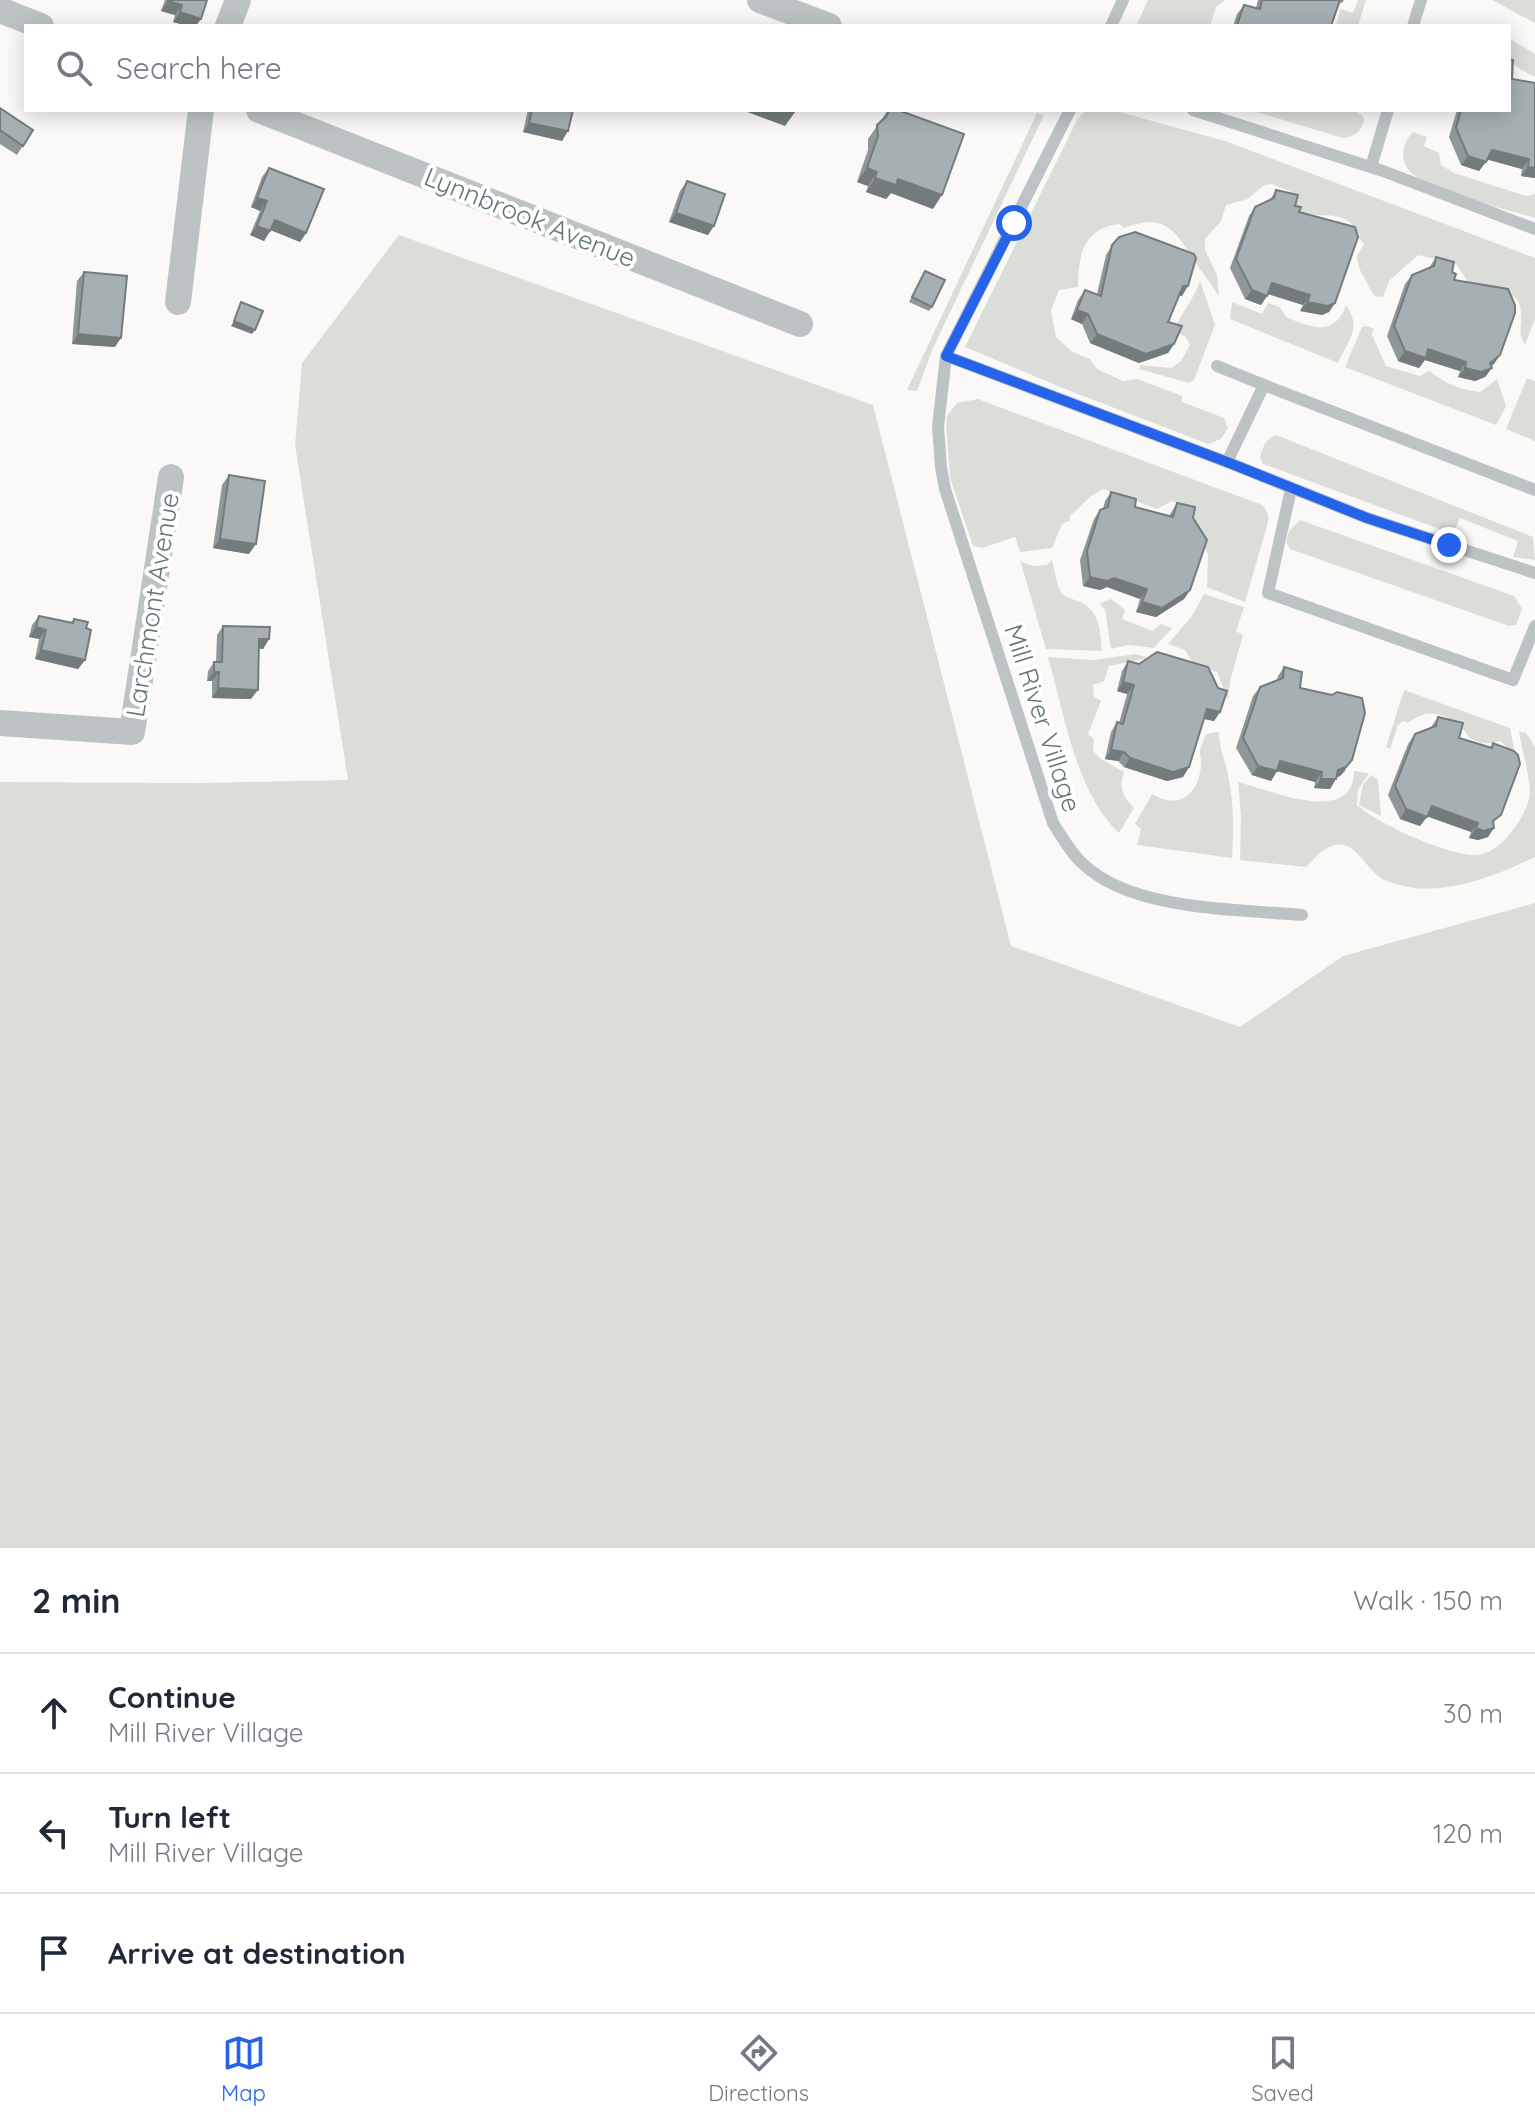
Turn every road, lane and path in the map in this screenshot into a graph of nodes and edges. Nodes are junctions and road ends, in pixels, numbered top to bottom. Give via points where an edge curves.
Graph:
1 (238, 0) edge
2 (760, 0) edge
3 (1123, 0) edge
4 (1421, 0) edge
5 (0, 10) edge
6 (36, 24) edge
7 (229, 24) edge
8 (824, 24) edge
9 (1112, 24) edge
10 (1414, 24) edge
11 (201, 112) edge
12 (264, 112) edge
13 (1069, 112) edge
14 (1199, 112) edge
15 (1387, 112) edge
16 (1371, 167) junction
17 (1535, 229) edge
18 (178, 302) dead end
19 (800, 324) dead end
20 (946, 356) junction
21 (1217, 366) dead end
22 (1264, 385) junction
23 (1227, 462) junction
24 (171, 477) dead end
25 (1291, 489) junction
26 (1535, 490) edge
27 (1535, 573) edge
28 (1254, 589) dead end
29 (1268, 593) junction
30 (1535, 626) edge
31 (0, 723) edge
32 (1302, 915) dead end

1 - 7 street
2 - 8 street
3 - 9 lane
4 - 10 lane
5 - 6 street
11 - 18 street
12 - 19 street, Lynnbrook Avenue
13 - 20 lane, Mill River Village
14 - 16 lane
15 - 16 lane
16 - 17 lane
20 - 23 lane
20 - 32 lane, Mill River Village via 938,427 945,489 1058,830 1082,864 1123,888 1183,903
21 - 22 lane
22 - 23 lane
22 - 26 lane
23 - 25 lane
24 - 31 street, Larchmont Avenue via 132,732
25 - 27 lane
25 - 29 lane
28 - 29 lane
29 - 30 lane via 1519,682

